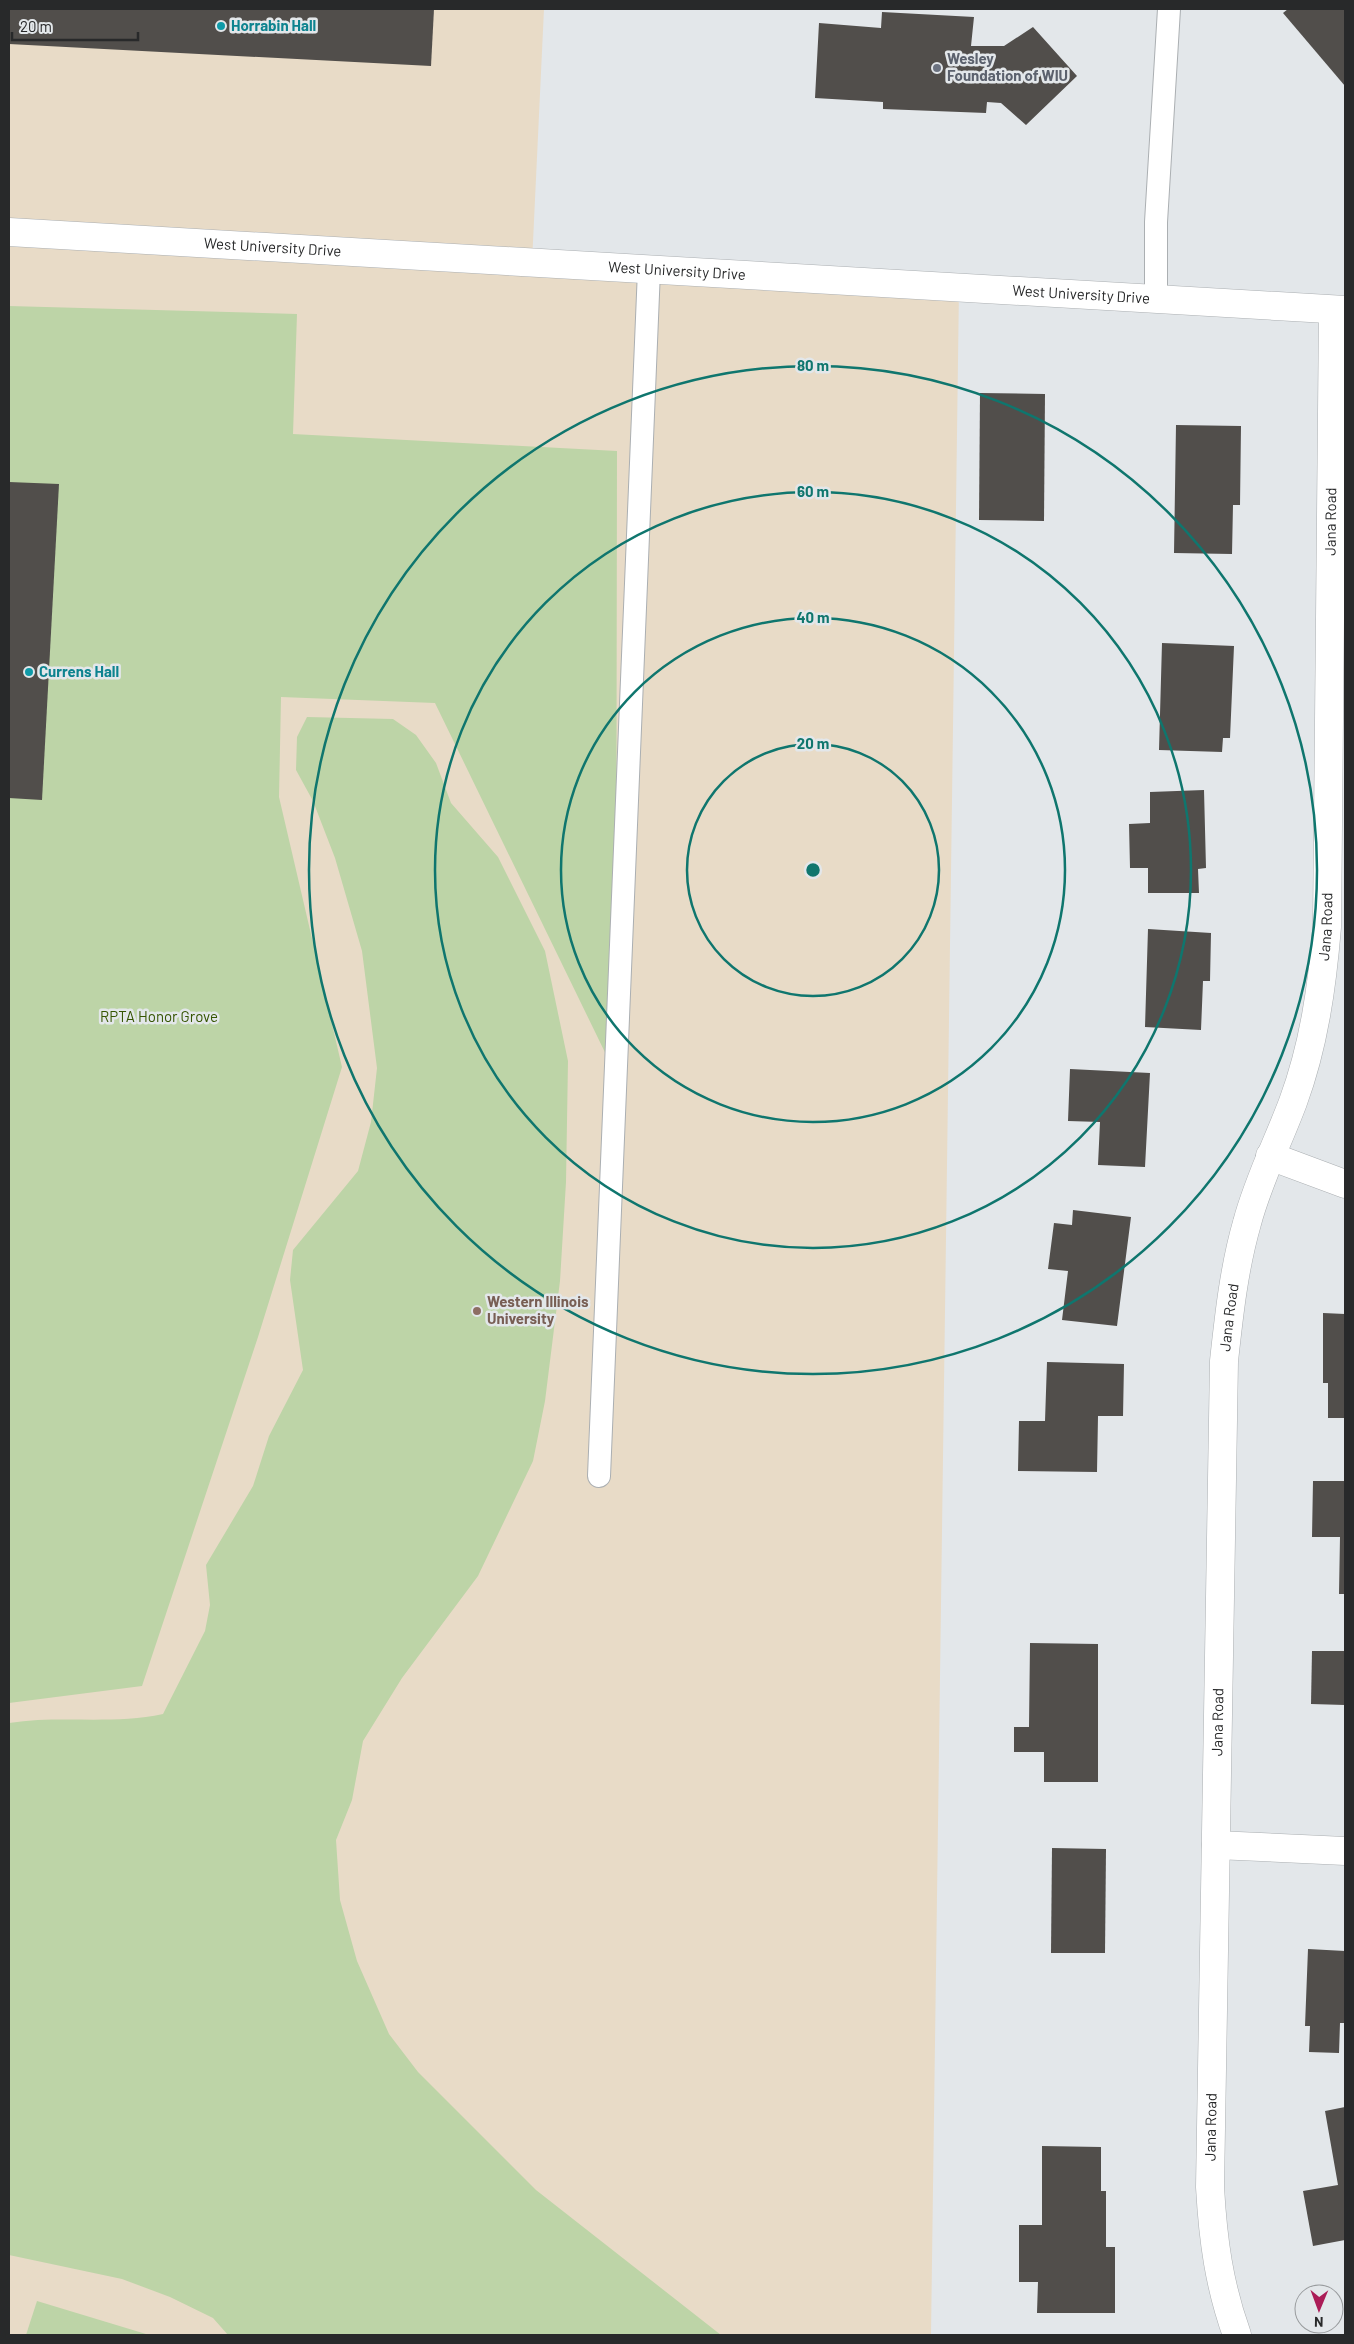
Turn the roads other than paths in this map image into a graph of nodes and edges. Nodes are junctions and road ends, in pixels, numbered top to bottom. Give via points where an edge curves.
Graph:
1 (1169, 9) edge
2 (9, 232) edge
3 (649, 270) junction
4 (1156, 300) junction
5 (1339, 310) edge
6 (1270, 1156) junction
7 (1345, 1184) edge
8 (599, 1476) dead end
9 (1216, 1845) junction
10 (1345, 1851) edge
11 (1237, 2335) edge

1 - 4 lane via 1156,222
2 - 3 street, West University Drive
3 - 4 street, West University Drive
3 - 8 lane
4 - 5 street, West University Drive
5 - 6 street, Jana Road via 1327,927 1322,986 1311,1044 1293,1101
6 - 7 street
6 - 9 street, Jana Road via 1247,1222 1232,1291 1224,1361
9 - 10 street
9 - 11 street, Jana Road via 1210,2187 1214,2245 1225,2302

